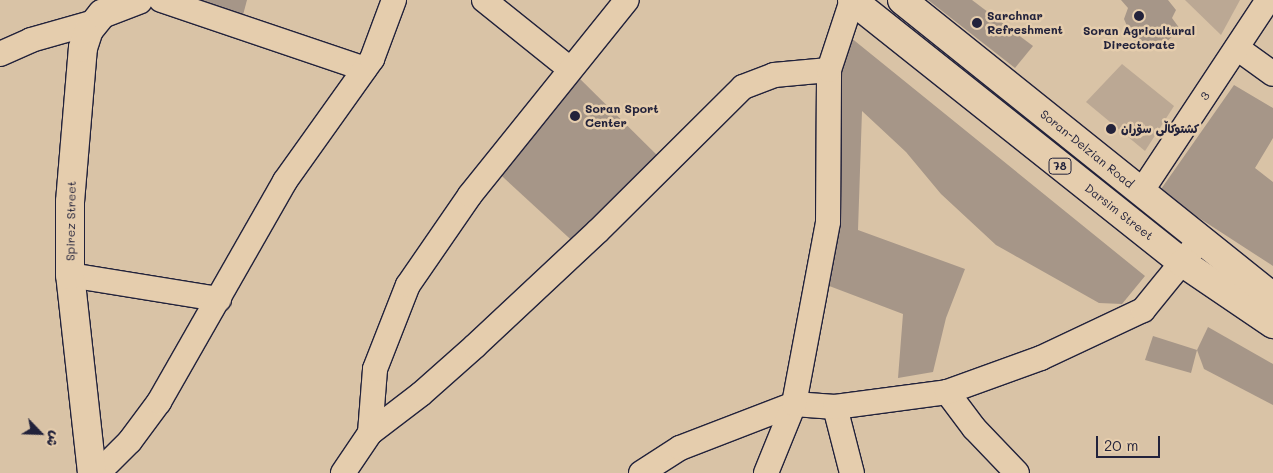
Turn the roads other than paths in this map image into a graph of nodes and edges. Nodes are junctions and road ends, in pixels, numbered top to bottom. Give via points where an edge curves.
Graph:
1 (138, 0) edge
2 (162, 0) edge
3 (394, 0) edge
4 (484, 0) edge
5 (627, 0) edge
6 (852, 0) edge
7 (902, 0) edge
8 (1268, 0) edge
9 (94, 22) junction
10 (1236, 48) junction
11 (0, 54) edge
12 (365, 69) junction
13 (570, 69) junction
14 (829, 70) junction
15 (1273, 74) edge
16 (1141, 192) junction
17 (1200, 240) junction
18 (1183, 264) junction
19 (70, 275) junction
20 (1273, 297) edge
21 (219, 298) junction
22 (1273, 324) edge
23 (947, 392) junction
24 (794, 404) junction
25 (835, 407) junction
26 (370, 432) junction
27 (92, 473) edge
28 (98, 473) edge
29 (343, 473) edge
30 (641, 473) edge
31 (766, 473) edge
32 (852, 473) edge
33 (1017, 473) edge

1 - 9 main road via 112,8
2 - 12 street
3 - 12 street
4 - 13 street
5 - 13 street
6 - 14 street
6 - 18 main road, Darsim Street / 78
7 - 16 main road, Soran-Delzian Road / 78
8 - 10 street, 3
9 - 11 street via 31,40
9 - 19 main road, Spirez Street via 84,48 76,126 70,202
10 - 15 street
10 - 16 street, 3
12 - 21 street via 285,181
13 - 26 street via 470,196 408,285 374,369
14 - 24 street via 828,222
14 - 26 street via 774,74 743,87 605,224 482,339 421,394
16 - 17 main road, Soran-Delzian Road / 78
17 - 18 street
17 - 20 main road, Soran-Delzian Road / 78
18 - 22 main road, Darsim Street / 78
18 - 23 street via 1143,310 1041,358
19 - 21 street
19 - 27 main road, Spirez Street
21 - 28 street via 158,402 130,441
23 - 25 street
23 - 33 street via 974,428
24 - 25 street
24 - 30 street via 680,448
24 - 31 street
25 - 32 street
26 - 29 street

